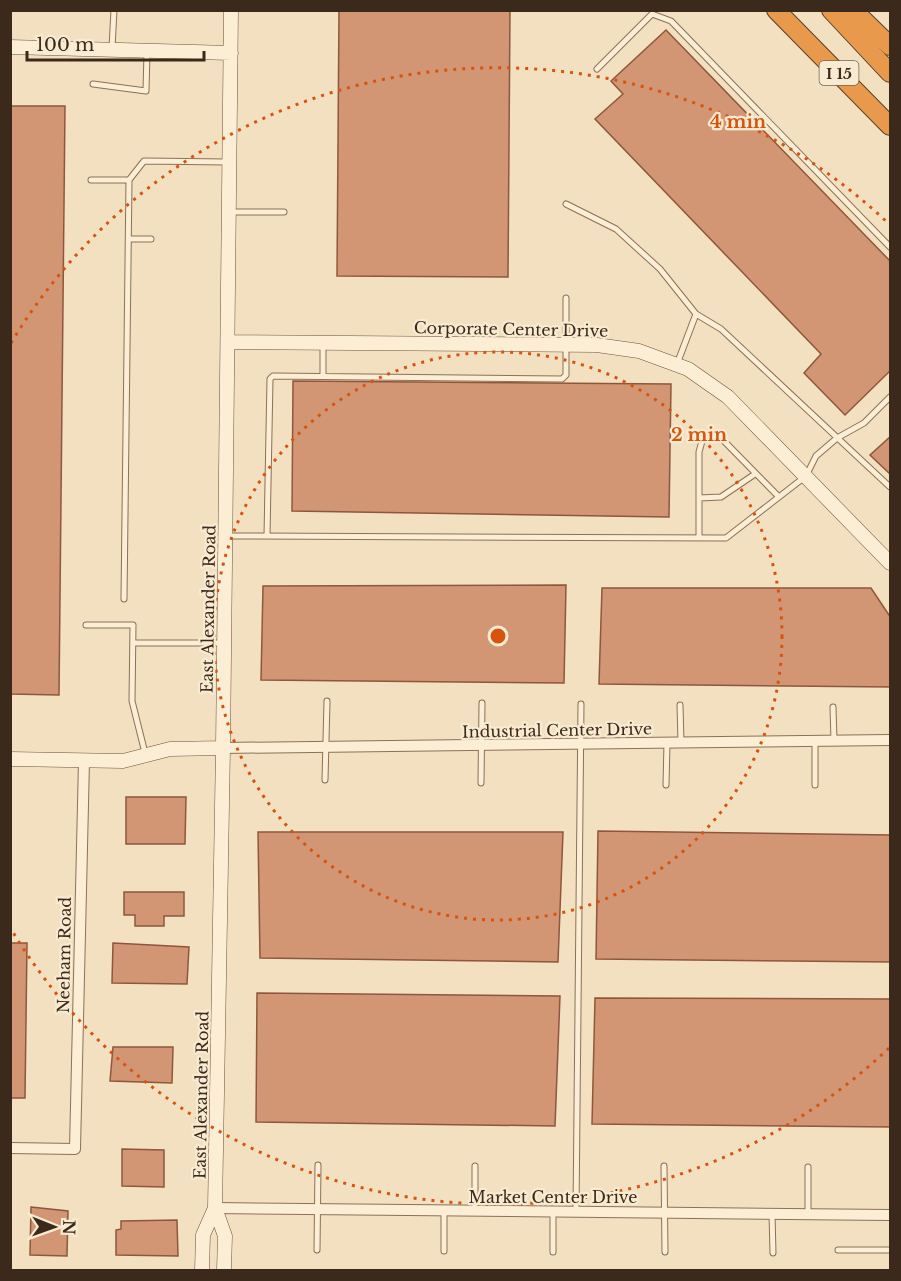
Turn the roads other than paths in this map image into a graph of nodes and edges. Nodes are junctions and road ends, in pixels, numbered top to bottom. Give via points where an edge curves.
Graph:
1 (114, 10) edge
2 (231, 10) edge
3 (776, 10) edge
4 (831, 10) edge
5 (852, 10) edge
6 (891, 46) edge
7 (10, 47) edge
8 (112, 50) junction
9 (147, 51) junction
10 (231, 53) junction
11 (597, 69) dead end
12 (891, 73) edge
13 (93, 84) dead end
14 (891, 126) edge
15 (230, 162) junction
16 (92, 180) dead end
17 (129, 180) junction
18 (566, 204) dead end
19 (230, 212) junction
20 (284, 212) dead end
21 (129, 239) junction
22 (151, 239) dead end
23 (891, 247) edge
24 (566, 298) dead end
25 (696, 314) junction
26 (228, 342) junction
27 (323, 343) junction
28 (565, 345) junction
29 (677, 365) junction
30 (323, 376) junction
31 (891, 397) edge
32 (837, 438) junction
33 (756, 474) junction
34 (806, 476) junction
35 (891, 487) edge
36 (779, 497) junction
37 (699, 498) junction
38 (226, 536) junction
39 (267, 537) junction
40 (699, 538) junction
41 (891, 563) edge
42 (124, 599) dead end
43 (86, 625) dead end
44 (133, 643) junction
45 (224, 643) junction
46 (327, 701) dead end
47 (482, 703) dead end
48 (581, 704) dead end
49 (680, 705) dead end
50 (833, 707) dead end
51 (891, 740) edge
52 (815, 741) junction
53 (834, 741) junction
54 (667, 743) junction
55 (681, 743) junction
56 (579, 744) junction
57 (482, 746) junction
58 (224, 748) junction
59 (326, 748) junction
60 (145, 755) junction
61 (10, 759) edge
62 (84, 761) junction
63 (325, 780) dead end
64 (481, 783) dead end
65 (666, 785) dead end
66 (815, 785) dead end
67 (10, 1148) edge
68 (318, 1165) dead end
69 (476, 1166) dead end
70 (664, 1166) dead end
71 (808, 1167) dead end
72 (215, 1208) junction
73 (318, 1210) junction
74 (444, 1211) junction
75 (475, 1212) junction
76 (553, 1212) junction
77 (576, 1212) junction
78 (664, 1213) junction
79 (772, 1214) junction
80 (808, 1214) junction
81 (891, 1215) edge
82 (317, 1250) dead end
83 (838, 1250) dead end
84 (891, 1250) edge
85 (444, 1251) dead end
86 (553, 1252) dead end
87 (664, 1252) dead end
88 (773, 1253) dead end
89 (202, 1270) edge
90 (224, 1270) edge

1 - 8 lane
2 - 10 street, East Alexander Road
3 - 14 highway, I 15
4 - 12 highway, I 15
5 - 6 highway
7 - 8 street
8 - 9 street
9 - 10 street
9 - 13 lane via 146,91
10 - 15 street, East Alexander Road
11 - 23 lane via 652,14 671,21
15 - 17 lane via 144,161
15 - 19 street, East Alexander Road
16 - 17 lane
17 - 21 lane
18 - 25 lane via 616,229 660,269
19 - 20 lane
19 - 26 street, East Alexander Road
21 - 22 lane
21 - 42 lane
24 - 28 lane
25 - 29 lane
25 - 32 lane via 721,329
26 - 27 street, Corporate Center Drive
26 - 38 street, East Alexander Road
27 - 28 street, Corporate Center Drive
27 - 30 lane
28 - 29 street, Corporate Center Drive via 639,351
28 - 30 lane via 566,375 562,379
29 - 34 street, Corporate Center Drive via 728,397
30 - 39 lane via 270,379
31 - 32 lane via 864,423
32 - 34 lane via 816,456
32 - 35 lane
33 - 36 lane
33 - 37 lane via 721,497
33 - 37 lane via 722,439 711,435 702,441 699,452
34 - 36 lane
34 - 41 street, Corporate Center Drive
36 - 40 lane via 726,538
37 - 40 lane
38 - 39 lane
38 - 45 street, East Alexander Road
39 - 40 lane
43 - 44 lane via 134,625
44 - 45 lane
44 - 60 lane via 132,701
45 - 58 street, East Alexander Road
46 - 59 lane
47 - 57 lane
48 - 56 lane
49 - 55 lane
50 - 53 lane
51 - 53 street, Industrial Center Drive
52 - 53 street, Industrial Center Drive
52 - 55 street, Industrial Center Drive
52 - 66 lane
54 - 55 street, Industrial Center Drive
54 - 56 street, Industrial Center Drive
54 - 65 lane
56 - 57 street, Industrial Center Drive
56 - 77 lane
57 - 59 street, Industrial Center Drive
57 - 64 lane
58 - 59 street, Industrial Center Drive
58 - 60 street via 170,749
58 - 72 street, East Alexander Road
59 - 63 lane
60 - 62 street via 123,761
61 - 62 street
62 - 67 street, Neeham Road via 75,1149
68 - 73 lane
69 - 75 lane
70 - 78 lane
71 - 80 lane
72 - 73 street, Market Center Drive
72 - 89 street, East Alexander Road via 203,1235
72 - 90 street, East Alexander Road via 225,1236
73 - 74 street, Market Center Drive
73 - 82 lane
74 - 75 street, Market Center Drive
74 - 85 lane
75 - 76 street, Market Center Drive
76 - 77 street, Market Center Drive
76 - 86 lane
77 - 78 street, Market Center Drive
78 - 79 street, Market Center Drive
78 - 87 lane
79 - 80 street, Market Center Drive
79 - 88 lane
80 - 81 street, Market Center Drive
83 - 84 lane

